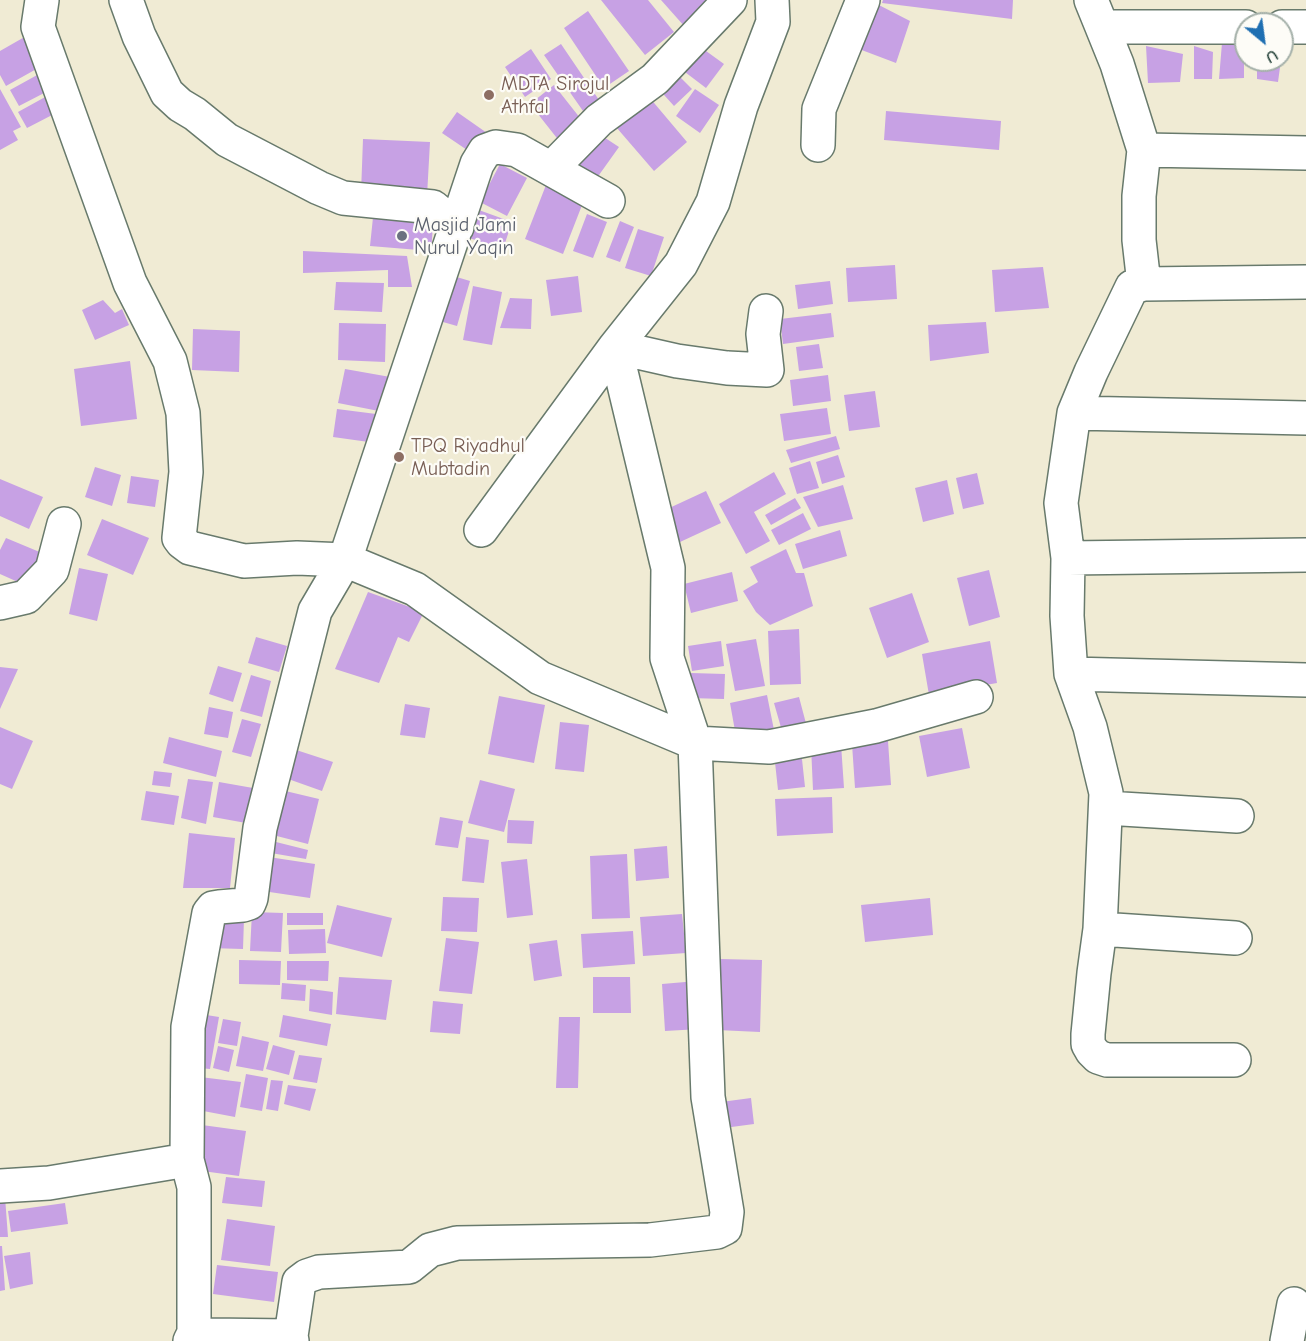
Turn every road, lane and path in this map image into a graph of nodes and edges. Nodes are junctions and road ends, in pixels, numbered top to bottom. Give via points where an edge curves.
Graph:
1 (42, 0) edge
2 (126, 0) edge
3 (730, 0) edge
4 (772, 0) edge
5 (863, 0) edge
6 (1097, 14) edge
7 (1234, 26) edge
8 (818, 145) dead end
9 (1144, 150) junction
10 (1306, 153) edge
11 (551, 169) junction
12 (608, 201) dead end
13 (457, 227) junction
14 (1306, 282) edge
15 (1143, 284) junction
16 (766, 311) dead end
17 (615, 347) junction
18 (1074, 413) junction
19 (1306, 418) edge
20 (64, 524) dead end
21 (481, 530) dead end
22 (1306, 555) edge
23 (1068, 558) junction
24 (345, 560) junction
25 (0, 603) edge
26 (1071, 675) junction
27 (1306, 680) edge
28 (976, 697) dead end
29 (695, 743) junction
30 (1106, 808) junction
31 (1237, 816) dead end
32 (1100, 929) junction
33 (1235, 938) dead end
34 (1234, 1060) dead end
35 (187, 1160) junction
36 (0, 1186) edge
37 (1294, 1304) dead end
38 (192, 1337) edge
39 (291, 1338) edge
40 (1287, 1341) edge

1 - 24 street via 38,27 130,283 170,361 183,413 186,460 179,538 190,548 244,561
2 - 13 street via 167,93 227,140 319,189 343,198 433,207
3 - 11 street via 655,79 599,120
4 - 17 street via 773,22 741,106 713,202 681,264
5 - 8 street via 819,109
6 - 7 street
6 - 9 street
9 - 10 street
9 - 15 street via 1139,196
11 - 12 street
11 - 13 street via 517,150 496,147 485,151 477,164
13 - 24 street
14 - 15 street
15 - 18 street via 1132,286
16 - 17 street via 763,334 767,370 677,361
17 - 21 street
17 - 29 street via 668,568 667,658
18 - 19 street
18 - 23 street via 1060,503
20 - 25 street via 51,570 26,597
22 - 23 street
23 - 26 street
24 - 29 street via 415,589 540,678
24 - 35 street via 315,611 260,828 252,898 243,905 213,908 209,914 188,1027
26 - 27 street
26 - 30 street via 1090,727
28 - 29 street via 876,726 769,747
29 - 39 street via 708,1097 727,1212 725,1228 650,1240 457,1243 430,1250 409,1267 319,1272 300,1282
30 - 31 street
30 - 32 street
32 - 33 street
32 - 34 street via 1088,1034 1088,1044 1098,1057
35 - 36 street via 49,1183
35 - 38 street via 194,1187
37 - 40 street
38 - 39 street

